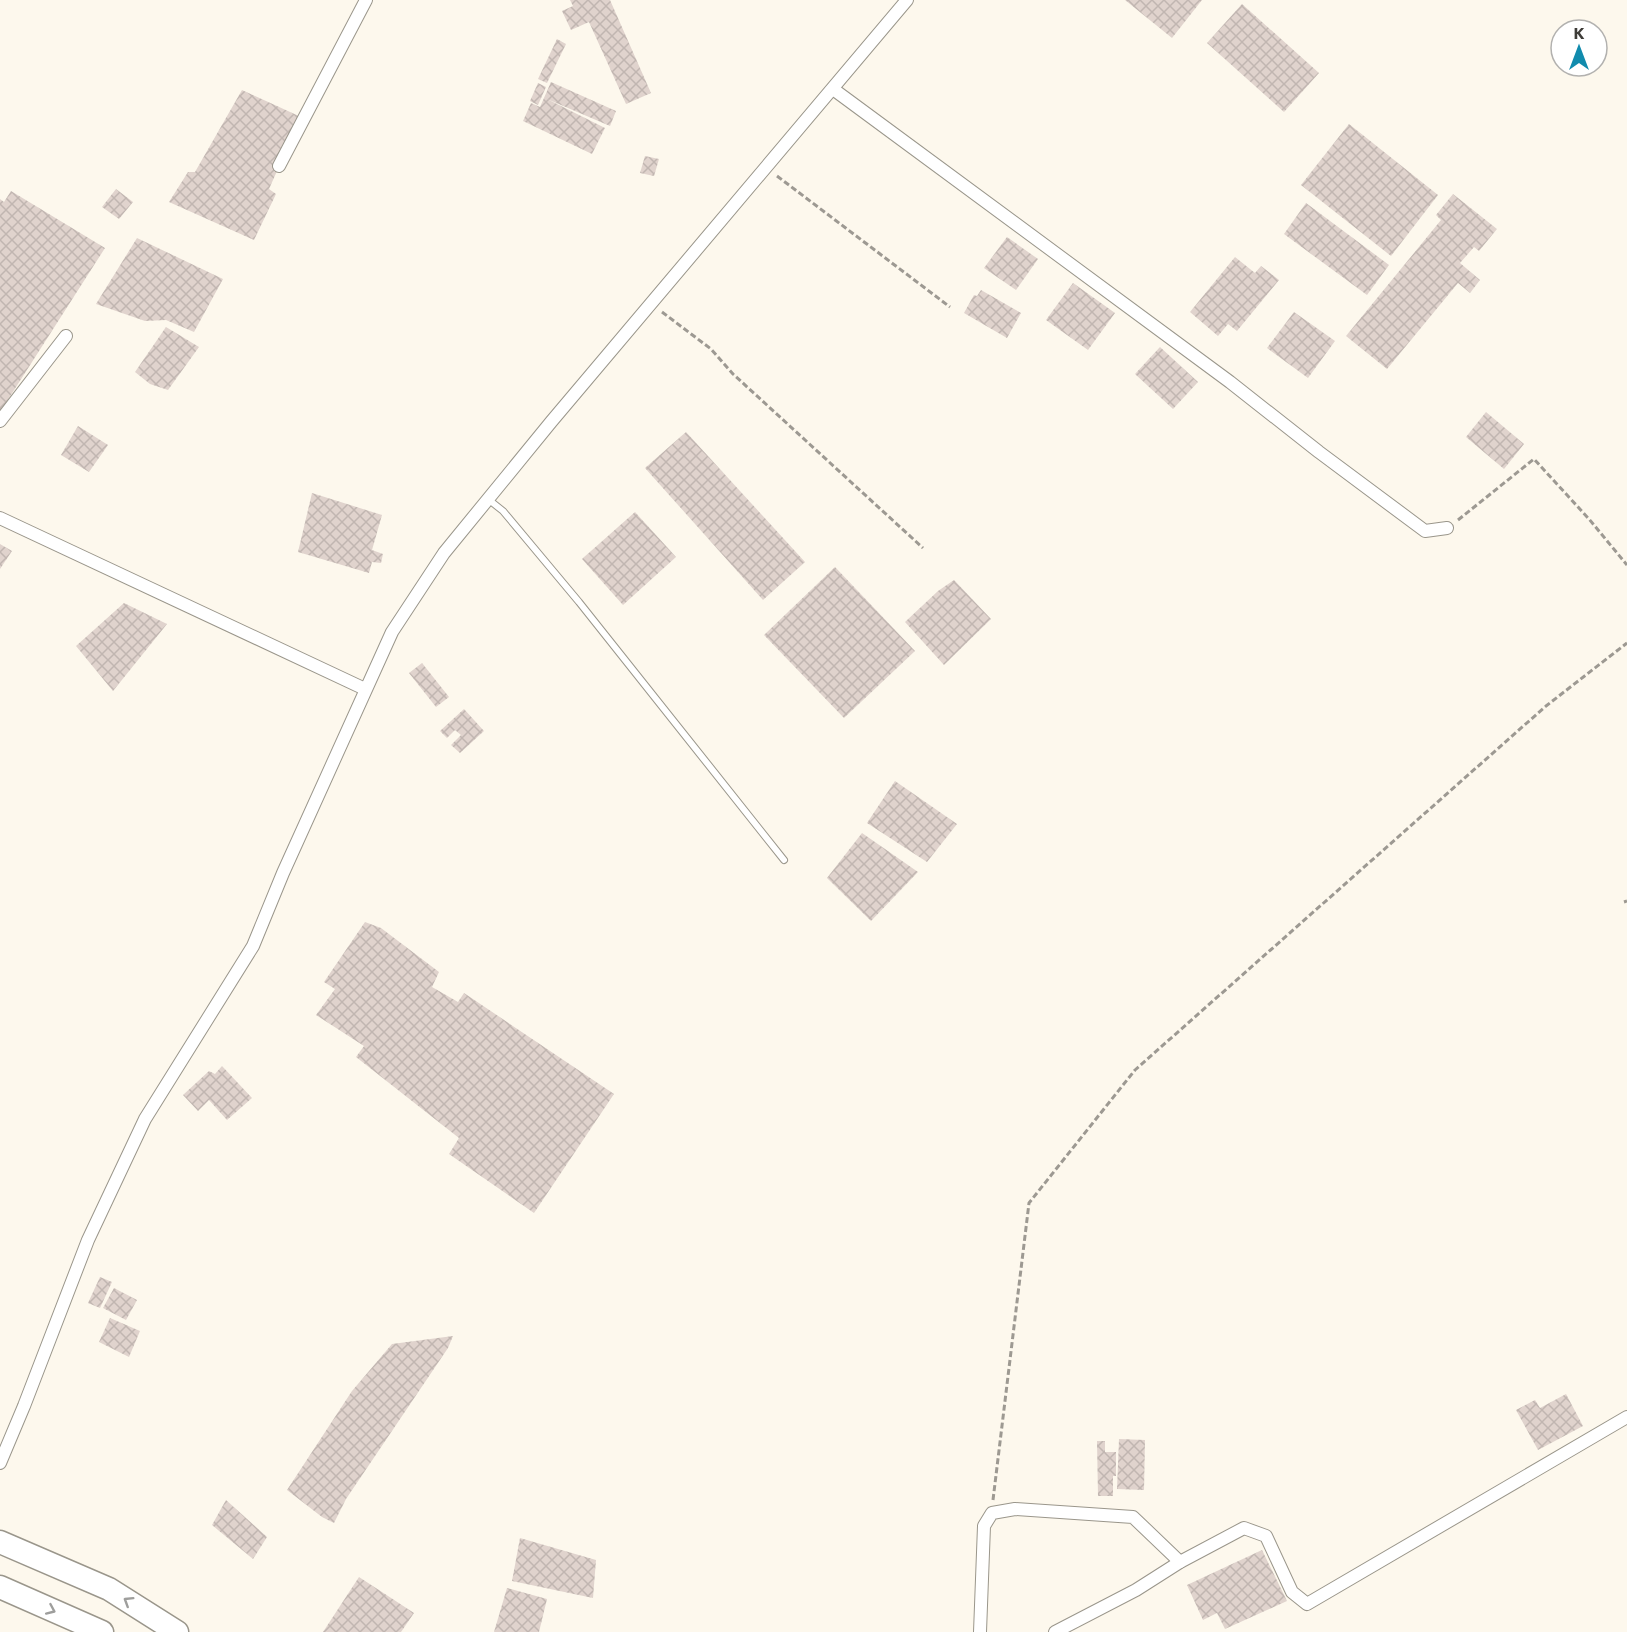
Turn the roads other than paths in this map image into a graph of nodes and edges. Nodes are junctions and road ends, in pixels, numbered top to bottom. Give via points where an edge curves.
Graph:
1 (366, 0) edge
2 (907, 0) edge
3 (833, 89) junction
4 (279, 166) dead end
5 (66, 336) dead end
6 (0, 421) edge
7 (488, 499) junction
8 (0, 518) edge
9 (1447, 528) road end
10 (365, 689) junction
11 (784, 860) dead end
12 (1627, 1417) edge
13 (0, 1463) edge
14 (0, 1542) edge
15 (1180, 1562) junction
16 (0, 1587) edge
17 (102, 1632) edge
18 (177, 1632) edge
19 (980, 1632) edge
20 (1055, 1632) edge

1 - 4 street
2 - 3 street
3 - 7 street
3 - 9 street via 1425,531
5 - 6 street
7 - 10 street via 444,553 392,632
7 - 11 lane via 503,511 579,602
8 - 10 street
10 - 13 street via 253,946 140,1129 88,1240
12 - 15 street via 1307,1604 1292,1592 1266,1536 1245,1528
18 -> 14 highway via 109,1589
15 - 19 street via 1133,1517 1015,1509 992,1513 984,1526
15 - 20 street
16 -> 17 highway

